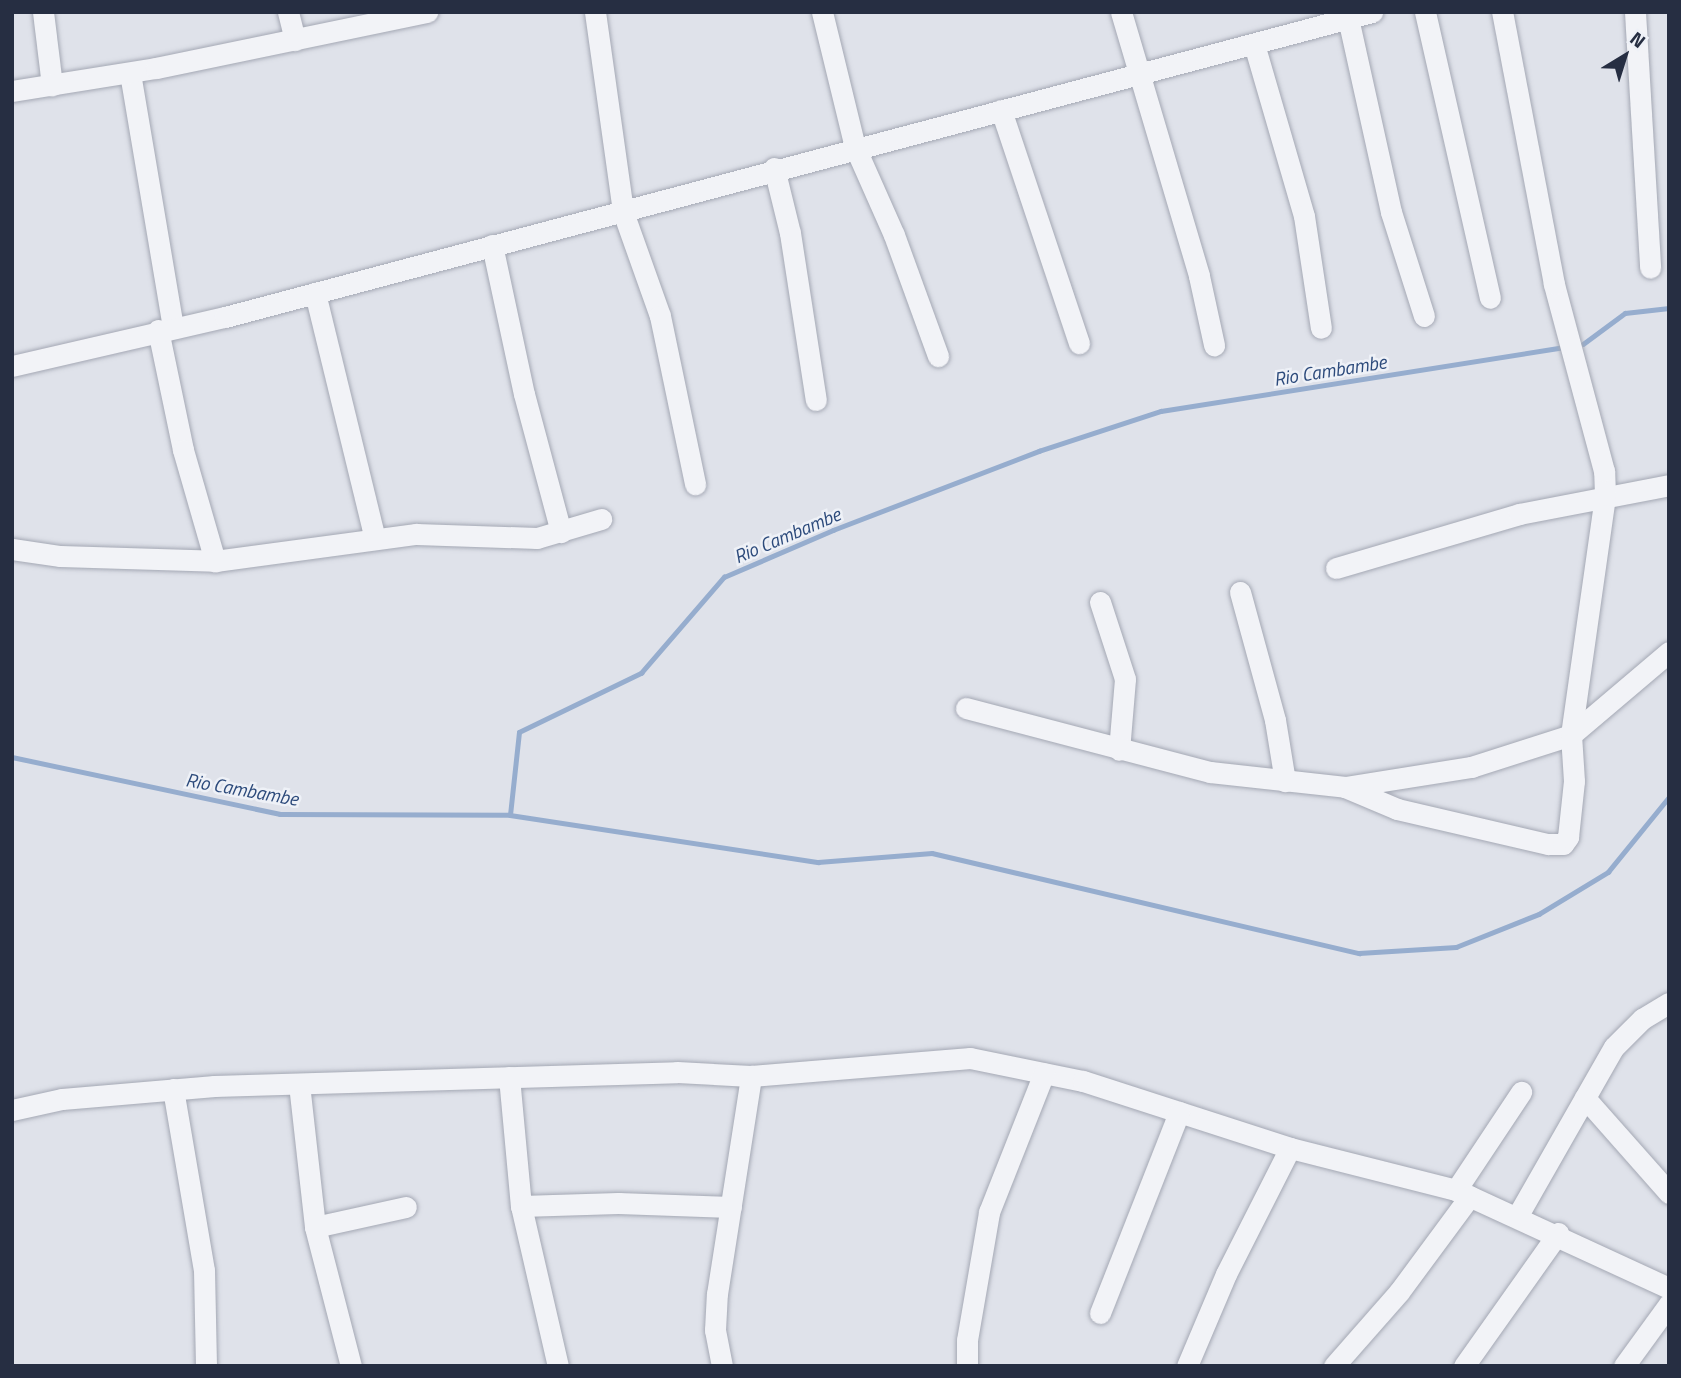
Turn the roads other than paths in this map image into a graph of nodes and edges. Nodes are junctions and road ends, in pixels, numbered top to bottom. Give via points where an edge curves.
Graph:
1 (43, 12) edge
2 (288, 12) edge
3 (428, 12) edge
4 (595, 12) edge
5 (821, 12) edge
6 (1121, 12) edge
7 (1372, 12) edge
8 (1426, 12) edge
9 (1502, 12) edge
10 (1639, 13) edge
11 (1348, 18) junction
12 (1311, 20) edge
13 (295, 40) junction
14 (1254, 44) junction
15 (131, 73) junction
16 (1137, 73) junction
17 (52, 85) junction
18 (12, 92) edge
19 (1001, 110) junction
20 (855, 147) junction
21 (774, 168) junction
22 (622, 212) junction
23 (492, 245) junction
24 (1650, 268) dead end
25 (315, 293) junction
26 (1490, 298) dead end
27 (1423, 316) dead end
28 (166, 328) junction
29 (1321, 328) dead end
30 (1079, 343) dead end
31 (1214, 345) dead end
32 (938, 355) dead end
33 (12, 366) edge
34 (816, 400) dead end
35 (695, 484) dead end
36 (1669, 485) edge
37 (1605, 495) junction
38 (601, 519) dead end
39 (561, 532) junction
40 (375, 539) junction
41 (12, 549) edge
42 (215, 561) junction
43 (1336, 568) dead end
44 (1240, 592) dead end
45 (1100, 602) dead end
46 (1669, 652) edge
47 (966, 708) dead end
48 (1571, 734) junction
49 (1119, 750) junction
50 (1285, 781) junction
51 (1345, 787) junction
52 (1669, 1003) edge
53 (1044, 1073) junction
54 (751, 1076) junction
55 (509, 1077) junction
56 (299, 1084) junction
57 (173, 1088) junction
58 (1521, 1092) dead end
59 (1585, 1098) junction
60 (12, 1110) edge
61 (1179, 1112) junction
62 (1290, 1148) junction
63 (1463, 1193) junction
64 (1669, 1193) edge
65 (521, 1206) junction
66 (406, 1207) dead end
67 (730, 1207) junction
68 (1518, 1215) junction
69 (315, 1227) junction
70 (1558, 1233) junction
71 (1669, 1288) edge
72 (1669, 1304) edge
73 (1101, 1313) dead end
74 (206, 1366) edge
75 (351, 1366) edge
76 (558, 1366) edge
77 (722, 1366) edge
78 (967, 1366) edge
79 (1187, 1366) edge
80 (1334, 1366) edge
81 (1464, 1366) edge
82 (1624, 1366) edge

1 - 17 street
2 - 13 street
3 - 13 street
4 - 22 street
5 - 20 street
6 - 16 street
7 - 11 street
8 - 26 street
9 - 37 street via 1571,345 1604,471
10 - 24 street
11 - 12 street
11 - 27 street via 1391,212
12 - 14 street
13 - 15 street
14 - 16 street
14 - 29 street via 1304,216
15 - 17 street
15 - 28 street
16 - 19 street
16 - 31 street via 1199,276
17 - 18 street
19 - 20 street
19 - 30 street
20 - 21 street
20 - 32 street via 894,235
21 - 22 street
21 - 34 street via 790,233
22 - 23 street
22 - 35 street via 660,316
23 - 25 street
23 - 39 street via 524,394
25 - 28 street
25 - 40 street
28 - 33 street
28 - 42 street via 183,450
36 - 37 street
37 - 43 street via 1455,531
37 - 48 street
38 - 39 street
39 - 40 street via 519,539 447,534
40 - 42 street
41 - 42 street via 60,556
44 - 50 street via 1275,720
45 - 49 street via 1125,679
46 - 48 street
47 - 49 street
48 - 51 street via 1471,767
48 - 51 street via 1574,781 1568,837 1563,844 1396,809
49 - 50 street via 1210,772
50 - 51 street
52 - 59 street via 1624,1035
53 - 54 street via 943,1057 837,1072
53 - 61 street
53 - 78 street via 989,1212 967,1340
54 - 55 street via 677,1072
54 - 67 street
55 - 56 street
55 - 65 street
56 - 57 street
56 - 69 street
57 - 60 street via 62,1099
57 - 74 street via 204,1270
58 - 63 street
59 - 64 street
59 - 68 street
61 - 62 street
61 - 73 street
62 - 63 street
62 - 79 street via 1226,1274
63 - 68 street
63 - 80 street via 1399,1292
65 - 67 street
65 - 76 street
66 - 69 street
67 - 77 street via 715,1330
68 - 70 street
69 - 75 street
70 - 71 street
70 - 81 street
72 - 82 street

